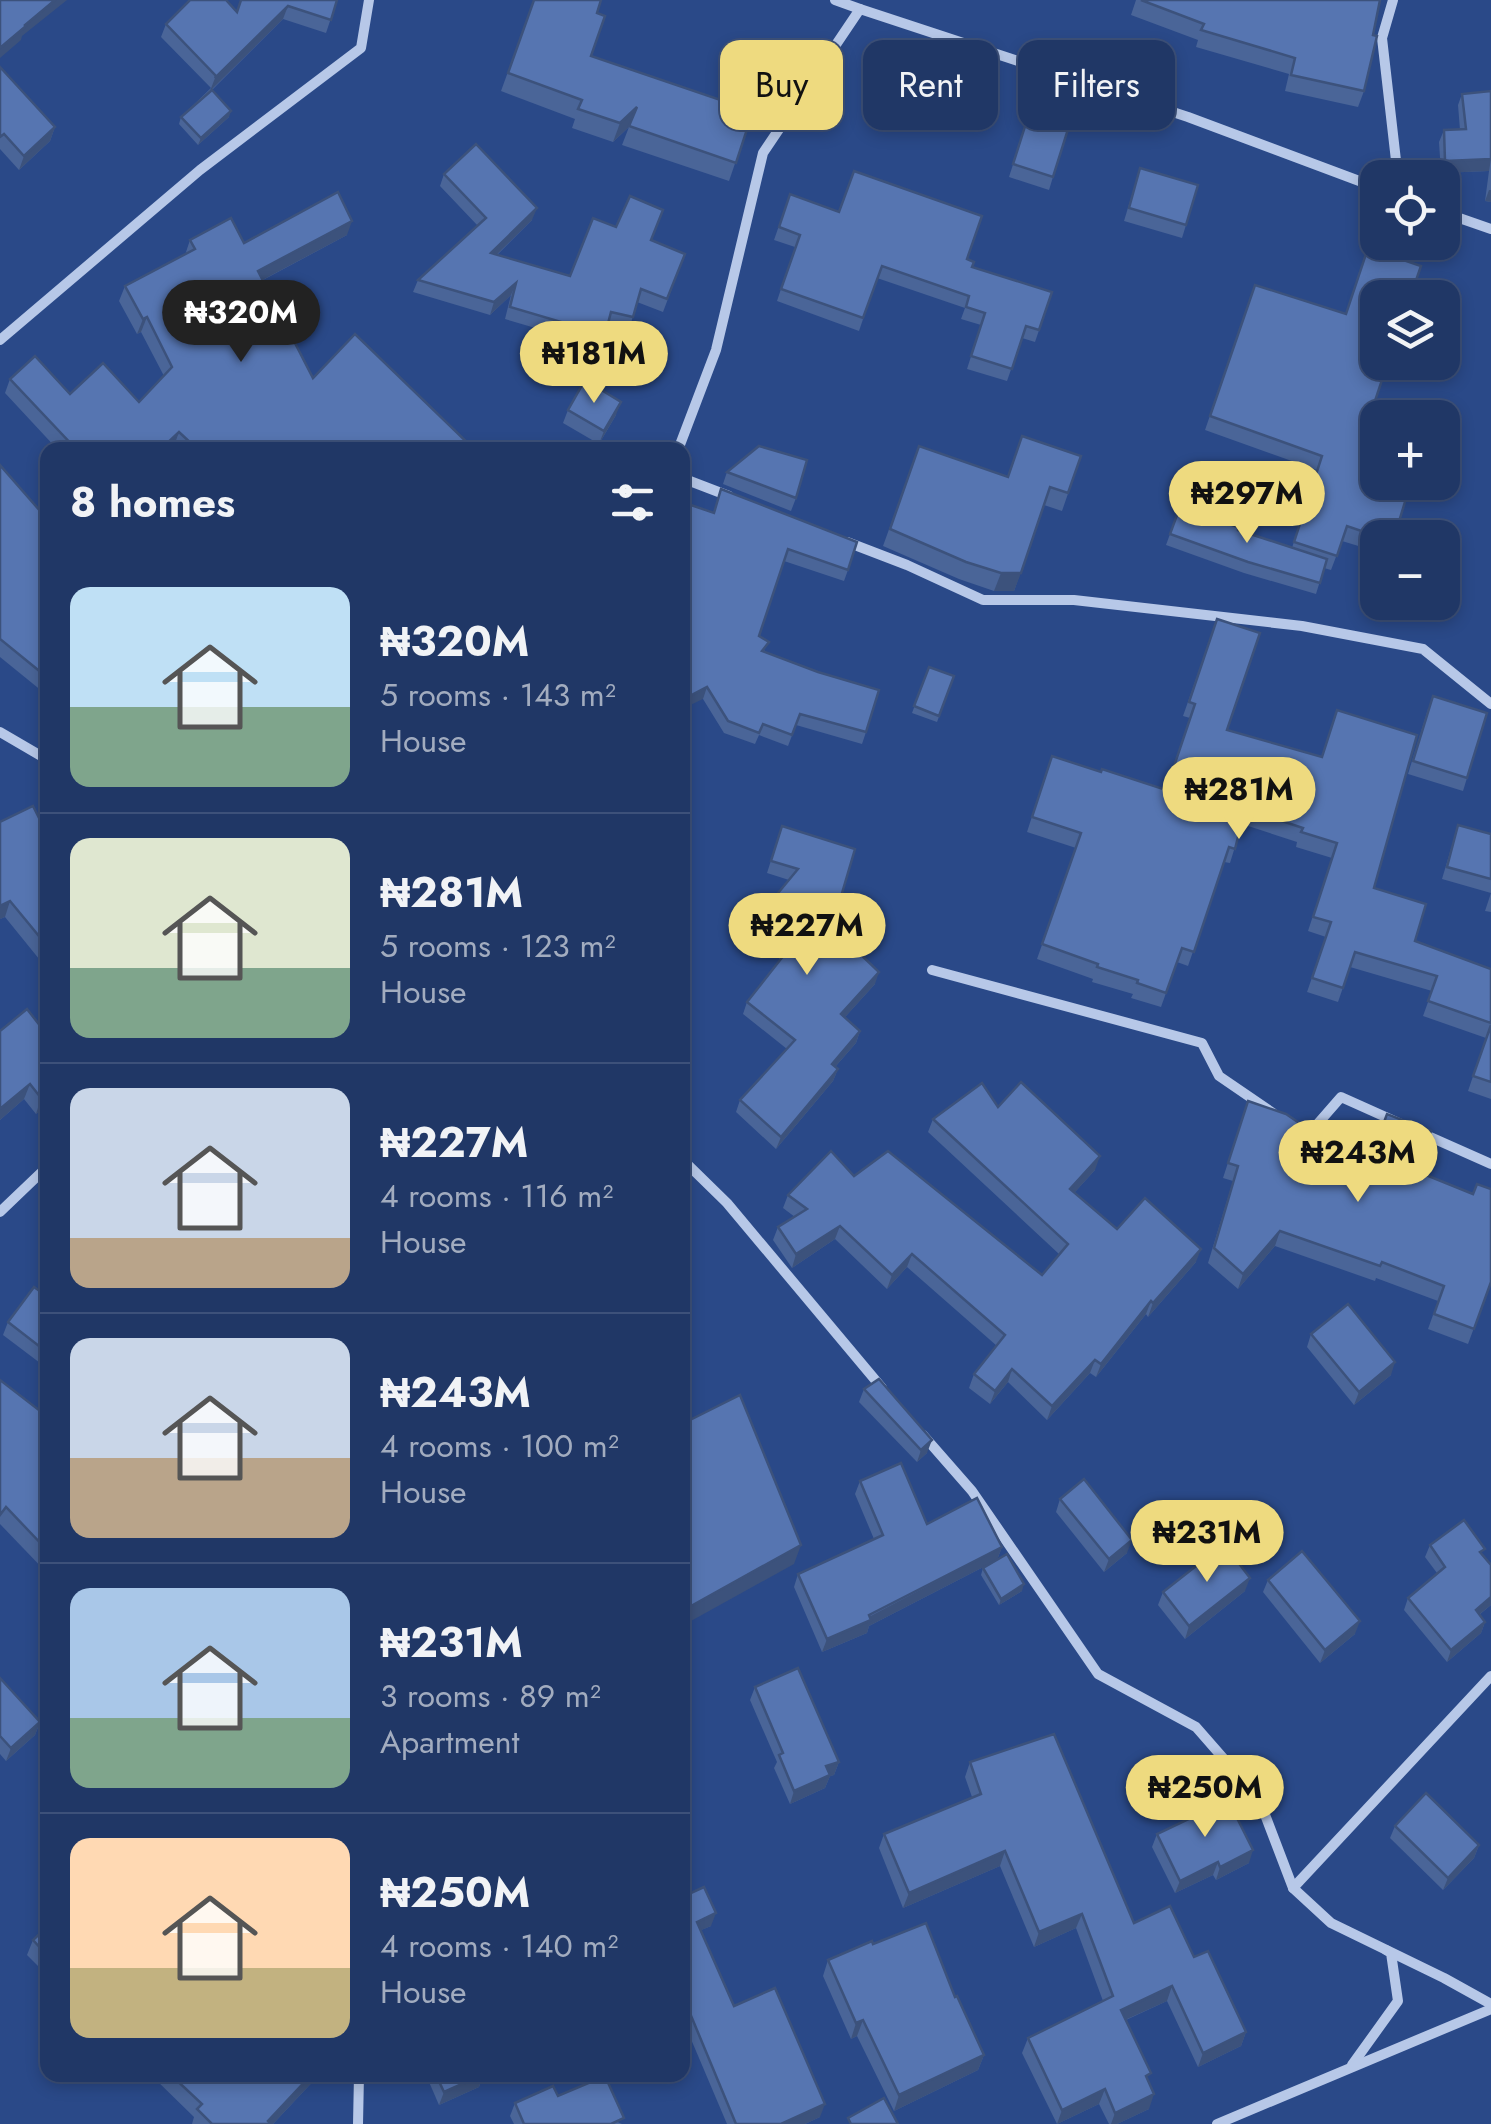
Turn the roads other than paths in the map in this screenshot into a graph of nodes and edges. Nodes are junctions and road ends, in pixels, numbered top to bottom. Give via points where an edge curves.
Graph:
1 (369, 0) edge
2 (834, 0) edge
3 (1393, 0) edge
4 (860, 10) junction
5 (1396, 160) edge
6 (1360, 181) edge
7 (1460, 219) edge
8 (1491, 230) edge
9 (0, 340) edge
10 (681, 442) edge
11 (690, 481) edge
12 (748, 504) edge
13 (834, 537) edge
14 (1491, 704) edge
15 (0, 732) edge
16 (40, 755) edge
17 (932, 970) dead end
18 (1277, 1116) edge
19 (1292, 1126) edge
20 (1491, 1164) edge
21 (690, 1167) edge
22 (40, 1174) edge
23 (0, 1212) edge
24 (894, 1402) edge
25 (920, 1432) edge
26 (1491, 1676) edge
27 (1293, 1888) junction
28 (1331, 1923) junction
29 (1491, 2007) edge
30 (1351, 2067) junction
31 (359, 2082) edge
32 (358, 2124) edge
33 (1218, 2124) edge

1 - 9 street via 361,48 200,170
2 - 4 street
3 - 5 street via 1382,38
4 - 6 street
4 - 10 street via 763,152 716,350
7 - 8 street
11 - 12 street
13 - 14 street via 982,600 1074,600 1302,626 1423,648
15 - 16 street
17 - 18 street via 1202,1043 1218,1076
19 - 20 street via 1307,1136 1341,1097
21 - 24 street
22 - 23 street
25 - 27 street via 972,1491 1098,1674 1196,1728 1259,1799
26 - 27 street
27 - 28 street
28 - 29 street
28 - 30 street via 1391,1953 1398,2000
29 - 30 street
30 - 33 street
31 - 32 street

